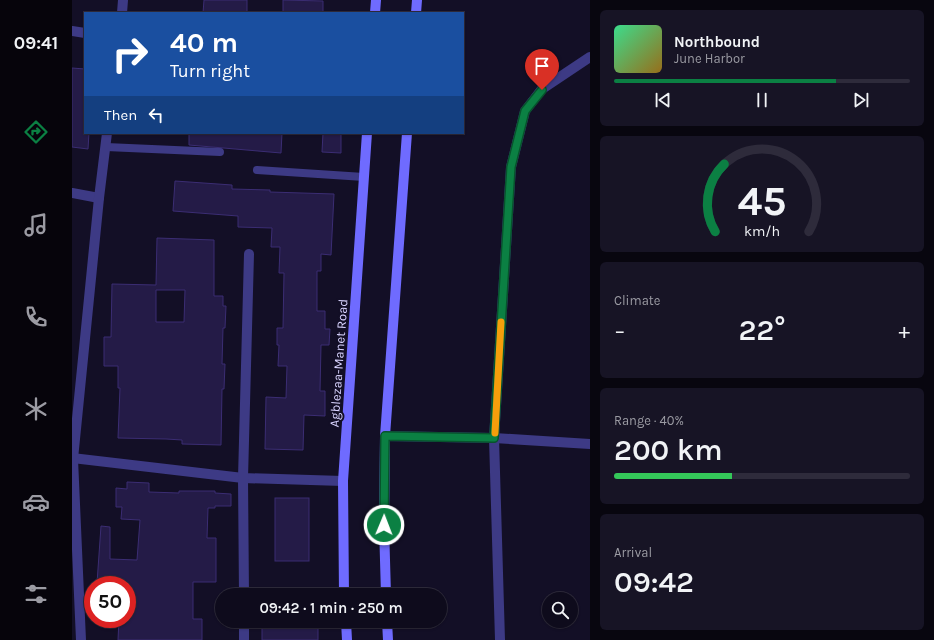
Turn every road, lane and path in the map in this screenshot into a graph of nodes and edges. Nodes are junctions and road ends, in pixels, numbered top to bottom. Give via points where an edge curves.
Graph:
1 (123, 0) edge
2 (376, 0) edge
3 (417, 0) edge
4 (122, 12) edge
5 (375, 12) edge
6 (416, 12) edge
7 (72, 31) edge
8 (84, 33) edge
9 (590, 58) edge
10 (108, 134) edge
11 (367, 134) edge
12 (407, 134) edge
13 (106, 147) junction
14 (220, 152) dead end
15 (257, 170) dead end
16 (364, 177) junction
17 (72, 194) edge
18 (99, 198) junction
19 (249, 254) dead end
20 (385, 436) junction
21 (494, 438) junction
22 (590, 444) edge
23 (73, 459) edge
24 (243, 478) junction
25 (343, 481) junction
26 (244, 588) edge
27 (344, 588) edge
28 (386, 588) edge
29 (244, 628) edge
30 (346, 628) edge
31 (387, 628) edge
32 (82, 640) edge
33 (244, 640) edge
34 (347, 640) edge
35 (388, 640) edge
36 (500, 640) edge

1 - 4 street
2 - 5 main road
3 - 6 main road
7 - 8 street
9 - 21 street via 542,90 525,111 511,167
10 - 13 street
11 - 16 main road, Agblezaa-Manet Road
12 - 20 main road
13 - 14 lane
13 - 18 street
15 - 16 lane
16 - 25 main road, Agblezaa-Manet Road
17 - 18 street
18 - 23 street
19 - 24 street
20 - 21 street
20 - 28 main road
21 - 22 street
21 - 36 street
23 - 24 street
23 - 32 street
24 - 25 street
24 - 26 street
25 - 27 main road, Agblezaa-Manet Road
29 - 33 street
30 - 34 main road
31 - 35 main road

